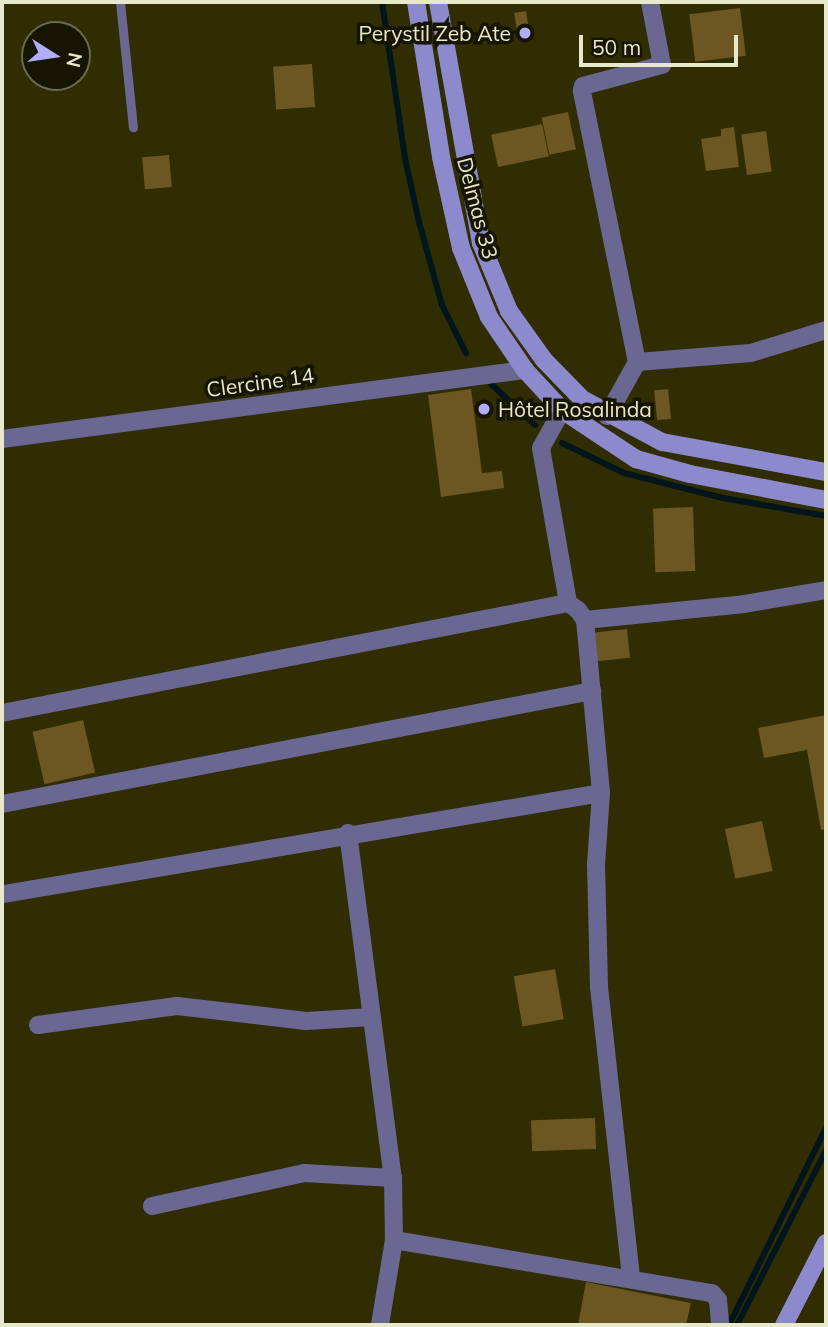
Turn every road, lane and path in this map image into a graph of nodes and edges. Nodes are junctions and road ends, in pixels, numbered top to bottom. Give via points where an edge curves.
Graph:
1 (120, 2) edge
2 (416, 2) edge
3 (438, 2) edge
4 (650, 2) edge
5 (133, 127) dead end
6 (826, 330) edge
7 (637, 362) junction
8 (525, 370) junction
9 (562, 410) junction
10 (607, 416) junction
11 (2, 439) edge
12 (826, 472) edge
13 (826, 500) edge
14 (826, 590) edge
15 (568, 603) junction
16 (585, 620) junction
17 (592, 691) junction
18 (2, 713) edge
19 (601, 793) junction
20 (2, 804) edge
21 (348, 833) junction
22 (4, 894) dead end
23 (372, 1017) junction
24 (38, 1025) dead end
25 (393, 1178) junction
26 (152, 1206) dead end
27 (394, 1240) junction
28 (826, 1243) edge
29 (631, 1277) junction
30 (380, 1325) edge
31 (720, 1325) edge
32 (784, 1325) edge

1 - 5 lane
2 - 8 main road, Delmas 33 via 461,248 489,317
3 - 10 main road, Delmas 33 via 481,243 509,311 544,360
4 - 7 street via 662,65 583,86 582,91
6 - 7 street via 751,353
7 - 10 street
8 - 9 main road, Delmas 33
8 - 11 street, Clercine 14
9 - 13 main road, Delmas 33 via 636,459
9 - 15 street via 541,448
10 - 12 main road, Delmas 33 via 694,452
14 - 16 street via 744,604
15 - 16 street
15 - 18 street
16 - 17 street
17 - 19 street
17 - 20 street
19 - 21 street
19 - 29 street via 596,864 599,987
21 - 22 street
21 - 23 street
23 - 24 street via 314,1022 177,1006
23 - 25 street
25 - 26 street via 304,1173
25 - 27 street
27 - 29 street
27 - 30 street
28 - 32 main road
29 - 31 street via 712,1293 718,1300

